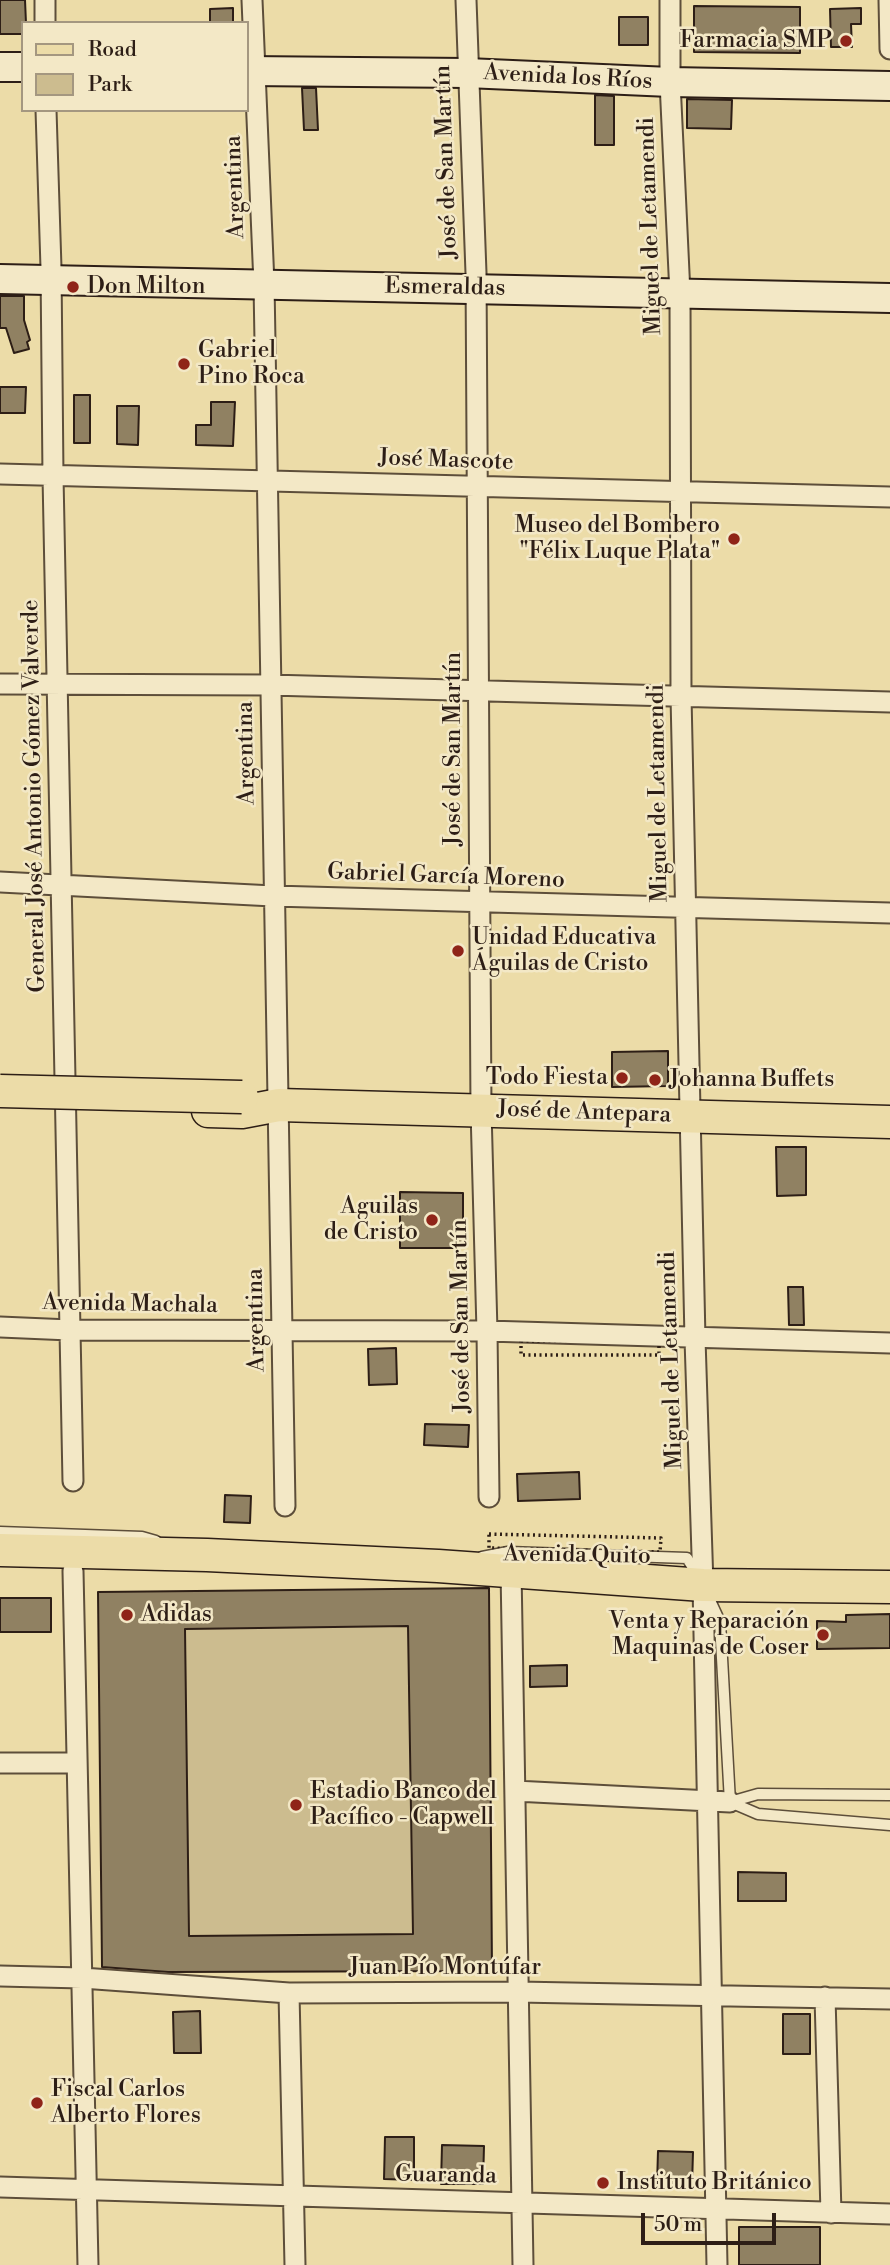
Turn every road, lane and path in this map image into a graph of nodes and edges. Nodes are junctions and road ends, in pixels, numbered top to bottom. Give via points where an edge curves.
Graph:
1 (45, 0) edge
2 (252, 0) edge
3 (466, 0) edge
4 (670, 0) edge
5 (889, 0) edge
6 (45, 21) edge
7 (890, 49) edge
8 (0, 54) edge
9 (21, 54) edge
10 (251, 64) edge
11 (467, 64) junction
12 (0, 67) edge
13 (21, 67) edge
14 (890, 69) edge
15 (671, 73) junction
16 (890, 86) edge
17 (46, 112) edge
18 (0, 267) edge
19 (51, 274) junction
20 (264, 277) junction
21 (0, 279) edge
22 (476, 281) junction
23 (890, 281) edge
24 (679, 286) junction
25 (890, 298) edge
26 (0, 474) edge
27 (53, 476) junction
28 (267, 481) junction
29 (478, 487) junction
30 (680, 492) junction
31 (890, 496) edge
32 (0, 684) edge
33 (270, 685) junction
34 (58, 686) junction
35 (478, 691) junction
36 (681, 696) junction
37 (890, 702) edge
38 (0, 882) edge
39 (62, 884) junction
40 (273, 896) junction
41 (480, 902) junction
42 (686, 909) junction
43 (890, 913) edge
44 (0, 1091) edge
45 (279, 1105) junction
46 (0, 1106) edge
47 (66, 1107) junction
48 (481, 1110) junction
49 (691, 1116) junction
50 (890, 1122) edge
51 (0, 1327) edge
52 (70, 1330) junction
53 (281, 1331) junction
54 (487, 1331) junction
55 (695, 1339) junction
56 (890, 1343) edge
57 (73, 1481) dead end
58 (489, 1497) dead end
59 (285, 1506) dead end
60 (0, 1532) edge
61 (0, 1550) edge
62 (208, 1555) junction
63 (438, 1566) junction
64 (0, 1569) edge
65 (511, 1570) junction
66 (73, 1572) junction
67 (703, 1585) junction
68 (890, 1587) edge
69 (0, 1763) edge
70 (77, 1763) junction
71 (514, 1791) junction
72 (890, 1795) edge
73 (708, 1802) junction
74 (730, 1802) junction
75 (890, 1825) edge
76 (0, 1976) edge
77 (82, 1978) junction
78 (518, 1992) junction
79 (289, 1993) junction
80 (710, 1996) junction
81 (825, 1997) junction
82 (890, 1999) edge
83 (0, 2187) edge
84 (86, 2189) junction
85 (293, 2197) junction
86 (522, 2203) junction
87 (715, 2209) junction
88 (831, 2213) junction
89 (890, 2214) edge
90 (88, 2265) edge
91 (295, 2265) edge
92 (523, 2265) edge
93 (717, 2265) edge

1 - 6 street
2 - 10 street, Argentina
3 - 11 street, José de San Martín
4 - 15 street, Miguel de Letamendi
5 - 7 street
8 - 9 main road
10 - 11 main road, Avenida los Ríos
10 - 20 street, Argentina
11 - 15 main road, Avenida los Ríos
11 - 22 street, José de San Martín
12 - 13 main road
14 - 15 main road, Avenida los Ríos
15 - 16 main road, Avenida los Ríos
15 - 24 street, Miguel de Letamendi
17 - 19 street, General José Antonio Gómez Valverde
18 - 19 main road, Esmeraldas
19 - 20 main road, Esmeraldas
19 - 21 main road, Esmeraldas
19 - 27 street, General José Antonio Gómez Valverde
20 - 22 main road, Esmeraldas
20 - 28 street, Argentina
22 - 24 main road, Esmeraldas
22 - 29 street, José de San Martín
23 - 24 main road, Esmeraldas
24 - 25 main road, Esmeraldas
24 - 30 street, Miguel de Letamendi
26 - 27 street, José Mascote
27 - 28 street, José Mascote
27 - 34 street, General José Antonio Gómez Valverde
28 - 29 street, José Mascote
28 - 33 street, Argentina
29 - 30 street, José Mascote
29 - 35 street, José de San Martín
30 - 31 street, José Mascote
30 - 36 street, Miguel de Letamendi
32 - 34 street
33 - 34 street
33 - 35 street
33 - 40 street, Argentina
34 - 39 street, General José Antonio Gómez Valverde
35 - 36 street
35 - 41 street, José de San Martín
36 - 37 street
36 - 42 street, Miguel de Letamendi
38 - 39 street, Gabriel García Moreno
39 - 40 street, Gabriel García Moreno
39 - 47 street, General José Antonio Gómez Valverde
40 - 41 street, Gabriel García Moreno
40 - 45 street, Argentina
41 - 42 street, Gabriel García Moreno
41 - 48 street, José de San Martín
42 - 43 street, Gabriel García Moreno
42 - 49 street, Miguel de Letamendi
44 - 45 main road, José de Antepara, bridge via 242,1097
45 - 47 main road, José de Antepara via 242,1112
45 - 48 main road, José de Antepara
45 - 53 street, Argentina
46 - 47 main road, José de Antepara
47 - 52 street, General José Antonio Gómez Valverde
48 - 49 main road, José de Antepara
48 - 54 street, José de San Martín
49 - 50 main road, José de Antepara
49 - 55 street, Miguel de Letamendi
51 - 52 street, Avenida Machala
52 - 53 street, Avenida Machala
52 - 57 street, General José Antonio Gómez Valverde
53 - 54 street, Avenida Machala
53 - 59 street, Argentina
54 - 55 street, Avenida Machala
54 - 58 street, José de San Martín
55 - 56 street, Avenida Machala
55 - 67 street, Miguel de Letamendi
60 - 62 lane, Avenida Quito via 142,1536
61 - 62 main road, Avenida Quito
62 - 63 main road, Avenida Quito
62 - 66 main road, Avenida Quito via 142,1573
63 - 65 main road, Avenida Quito
63 - 67 lane, Avenida Quito via 508,1552 687,1558
64 - 66 main road, Avenida Quito
65 - 67 main road, Avenida Quito
65 - 71 street
66 - 70 street
67 - 68 main road, Avenida Quito
67 - 73 street, Miguel de Letamendi
67 - 74 lane, Miguel de Letamendi via 720,1622
69 - 70 street
70 - 77 street
71 - 73 street
71 - 78 street
72 - 74 lane via 758,1794
73 - 74 street
73 - 80 street, Miguel de Letamendi
74 - 75 lane via 758,1814
76 - 77 street, Juan Pío Montúfar
77 - 79 street, Juan Pío Montúfar
77 - 84 street
78 - 79 street, Juan Pío Montúfar
78 - 80 street, Juan Pío Montúfar
78 - 86 street
79 - 85 street
80 - 81 street, Juan Pío Montúfar
80 - 87 street, Miguel de Letamendi
81 - 82 street, Juan Pío Montúfar
81 - 88 street
83 - 84 street, Guaranda
84 - 85 street, Guaranda
84 - 90 street
85 - 86 street, Guaranda
85 - 91 street
86 - 87 street, Guaranda
86 - 92 street
87 - 88 street, Guaranda
87 - 93 street, Miguel de Letamendi
88 - 89 street, Guaranda

